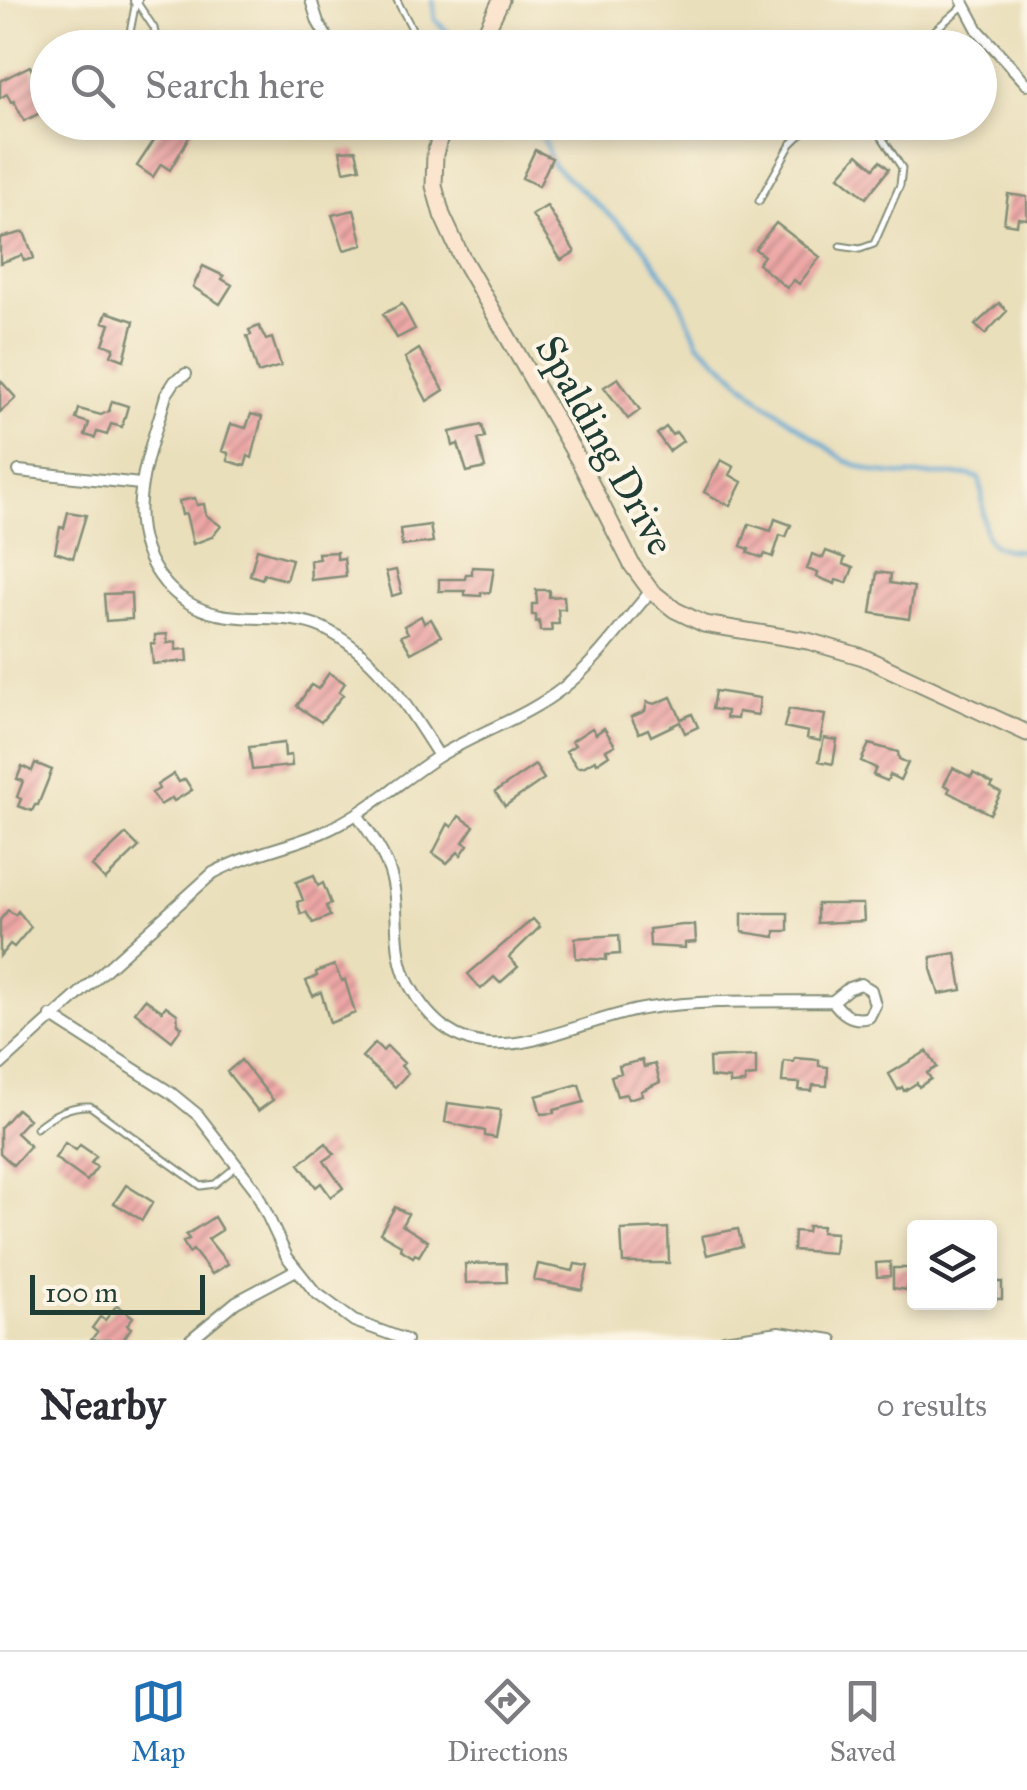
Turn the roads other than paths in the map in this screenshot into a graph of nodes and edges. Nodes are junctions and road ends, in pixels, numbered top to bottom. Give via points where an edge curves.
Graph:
1 (136, 0) edge
2 (311, 0) edge
3 (397, 0) edge
4 (501, 0) edge
5 (963, 2) edge
6 (131, 30) edge
7 (154, 30) edge
8 (323, 30) edge
9 (412, 30) edge
10 (487, 30) edge
11 (936, 30) edge
12 (978, 30) edge
13 (997, 51) edge
14 (1027, 84) edge
15 (439, 140) edge
16 (794, 140) edge
17 (884, 140) edge
18 (759, 201) dead end
19 (840, 246) dead end
20 (186, 374) dead end
21 (19, 472) dead end
22 (140, 484) junction
23 (650, 591) junction
24 (1027, 733) edge
25 (439, 756) junction
26 (357, 814) junction
27 (833, 1002) dead end
28 (51, 1016) junction
29 (0, 1064) edge
30 (36, 1128) dead end
31 (238, 1166) junction
32 (296, 1270) junction
33 (190, 1340) edge
34 (406, 1340) edge
35 (724, 1340) edge
36 (832, 1340) edge

1 - 6 lane
1 - 7 lane
2 - 8 street
3 - 9 lane
4 - 10 street
5 - 11 lane
5 - 12 street
13 - 14 street
15 - 23 street, Spalding Drive via 434,186 442,215
16 - 18 lane
17 - 19 lane via 902,168 900,184 874,244
20 - 22 street via 166,395
21 - 22 street
22 - 25 street via 142,544 172,591 213,614 310,623 340,638 388,678
23 - 24 street, Spalding Drive via 704,624 863,657
23 - 25 street via 566,686
25 - 26 street
26 - 27 street via 390,870 408,983 432,1015 466,1037 518,1045 649,1008
26 - 28 street via 214,873
28 - 29 street
28 - 31 street via 171,1093 198,1115
30 - 31 lane via 50,1116 90,1106 201,1186
31 - 32 street
32 - 33 street via 236,1302
32 - 34 street via 354,1321
35 - 36 street via 779,1332

